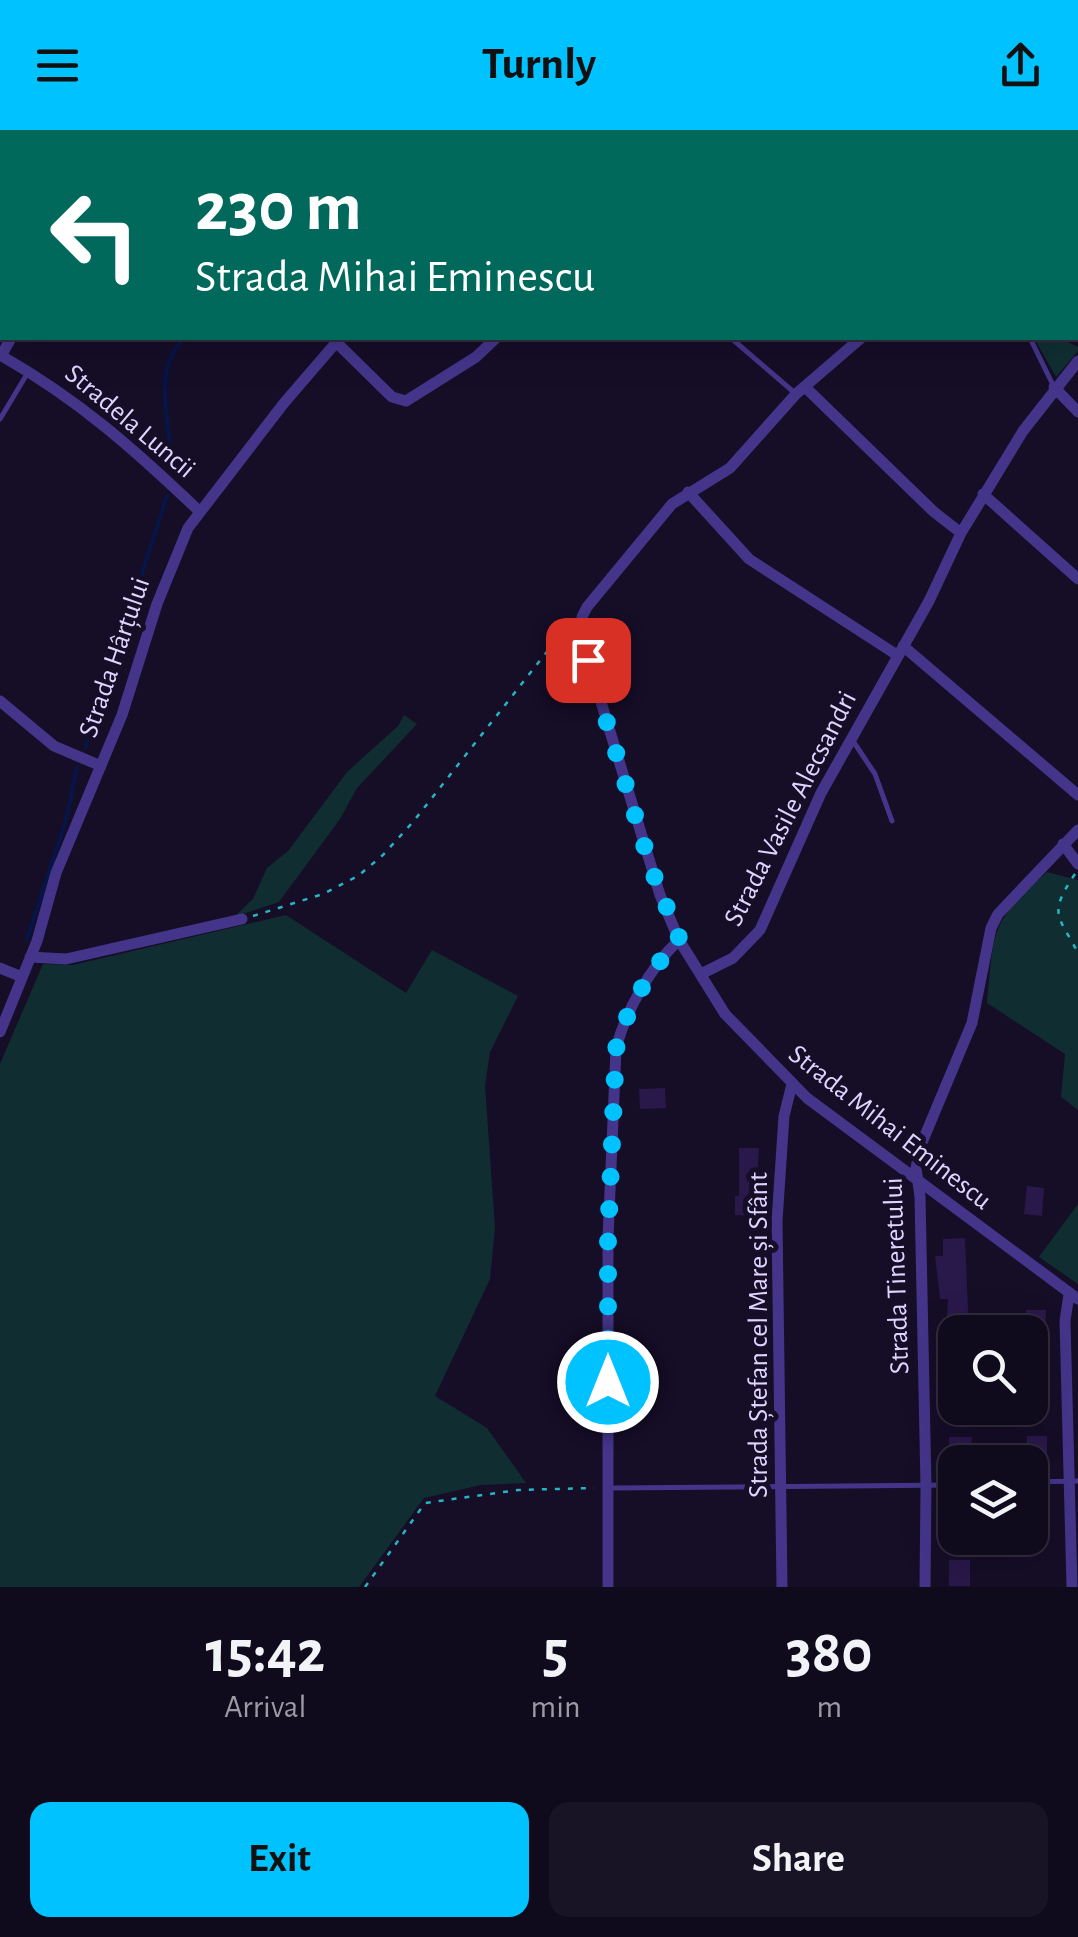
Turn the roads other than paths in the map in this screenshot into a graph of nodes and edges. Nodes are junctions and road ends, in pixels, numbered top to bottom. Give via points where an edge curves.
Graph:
1 (494, 340) edge
2 (734, 340) edge
3 (858, 340) edge
4 (1031, 340) edge
5 (339, 341) edge
6 (1, 355) edge
7 (1078, 361) edge
8 (29, 371) junction
9 (1054, 388) junction
10 (801, 390) junction
11 (1078, 412) edge
12 (0, 418) edge
13 (688, 492) junction
14 (983, 494) junction
15 (199, 510) junction
16 (961, 533) junction
17 (1078, 579) edge
18 (900, 650) junction
19 (0, 701) edge
20 (853, 741) junction
21 (101, 766) junction
22 (1078, 795) edge
23 (892, 821) dead end
24 (1078, 830) edge
25 (1064, 844) junction
26 (1078, 867) edge
27 (242, 918) road end
28 (680, 940) junction
29 (30, 957) junction
30 (0, 968) edge
31 (701, 974) junction
32 (22, 976) junction
33 (0, 1032) edge
34 (792, 1084) junction
35 (916, 1178) junction
36 (1074, 1297) edge
37 (1073, 1481) edge
38 (1048, 1482) edge
39 (926, 1486) junction
40 (938, 1486) edge
41 (608, 1488) junction
42 (781, 1488) junction
43 (608, 1587) edge
44 (782, 1587) edge
45 (925, 1587) edge
46 (1072, 1587) edge

1 - 5 street via 406,401 392,396
2 - 10 lane
3 - 10 street
4 - 9 lane
5 - 15 street, Strada Hârțului
6 - 8 street, Stradela Luncii
7 - 9 street, Strada Vasile Alecsandri
8 - 12 lane, Stradela Luncii
8 - 15 street, Stradela Luncii via 137,450
9 - 11 street
9 - 14 street, Strada Vasile Alecsandri
10 - 13 street via 730,468
10 - 16 street
13 - 18 street via 749,558
13 - 28 street, Strada Mihai Eminescu via 596,594 581,629 651,868
14 - 16 street, Strada Vasile Alecsandri
14 - 17 street
15 - 21 street, Strada Hârțului via 167,578
16 - 18 street, Strada Vasile Alecsandri
18 - 20 street, Strada Vasile Alecsandri
18 - 22 street
19 - 21 street via 54,746
20 - 23 lane via 875,774
20 - 31 street, Strada Vasile Alecsandri via 760,930 733,958
21 - 29 street, Strada Hârțului
24 - 25 street, Strada Tineretului
25 - 26 street
25 - 35 street, Strada Tineretului via 991,928 978,1005 921,1145
27 - 29 street via 66,958
28 - 31 street, Strada Mihai Eminescu
28 - 41 street via 656,967 616,1049
29 - 32 street, Strada Hârțului
30 - 32 street
31 - 34 street, Strada Mihai Eminescu via 737,1029
32 - 33 street, Strada Hârțului
34 - 35 street, Strada Mihai Eminescu
34 - 42 street, Strada Ștefan cel Mare și Sfânt via 776,1221
35 - 36 street, Strada Mihai Eminescu
35 - 39 street, Strada Tineretului
36 - 37 street via 1065,1321
37 - 38 lane
37 - 46 street
39 - 40 lane
39 - 42 lane
39 - 45 street, Strada Tineretului
41 - 42 lane
41 - 43 street
42 - 44 street, Strada Ștefan cel Mare și Sfânt

